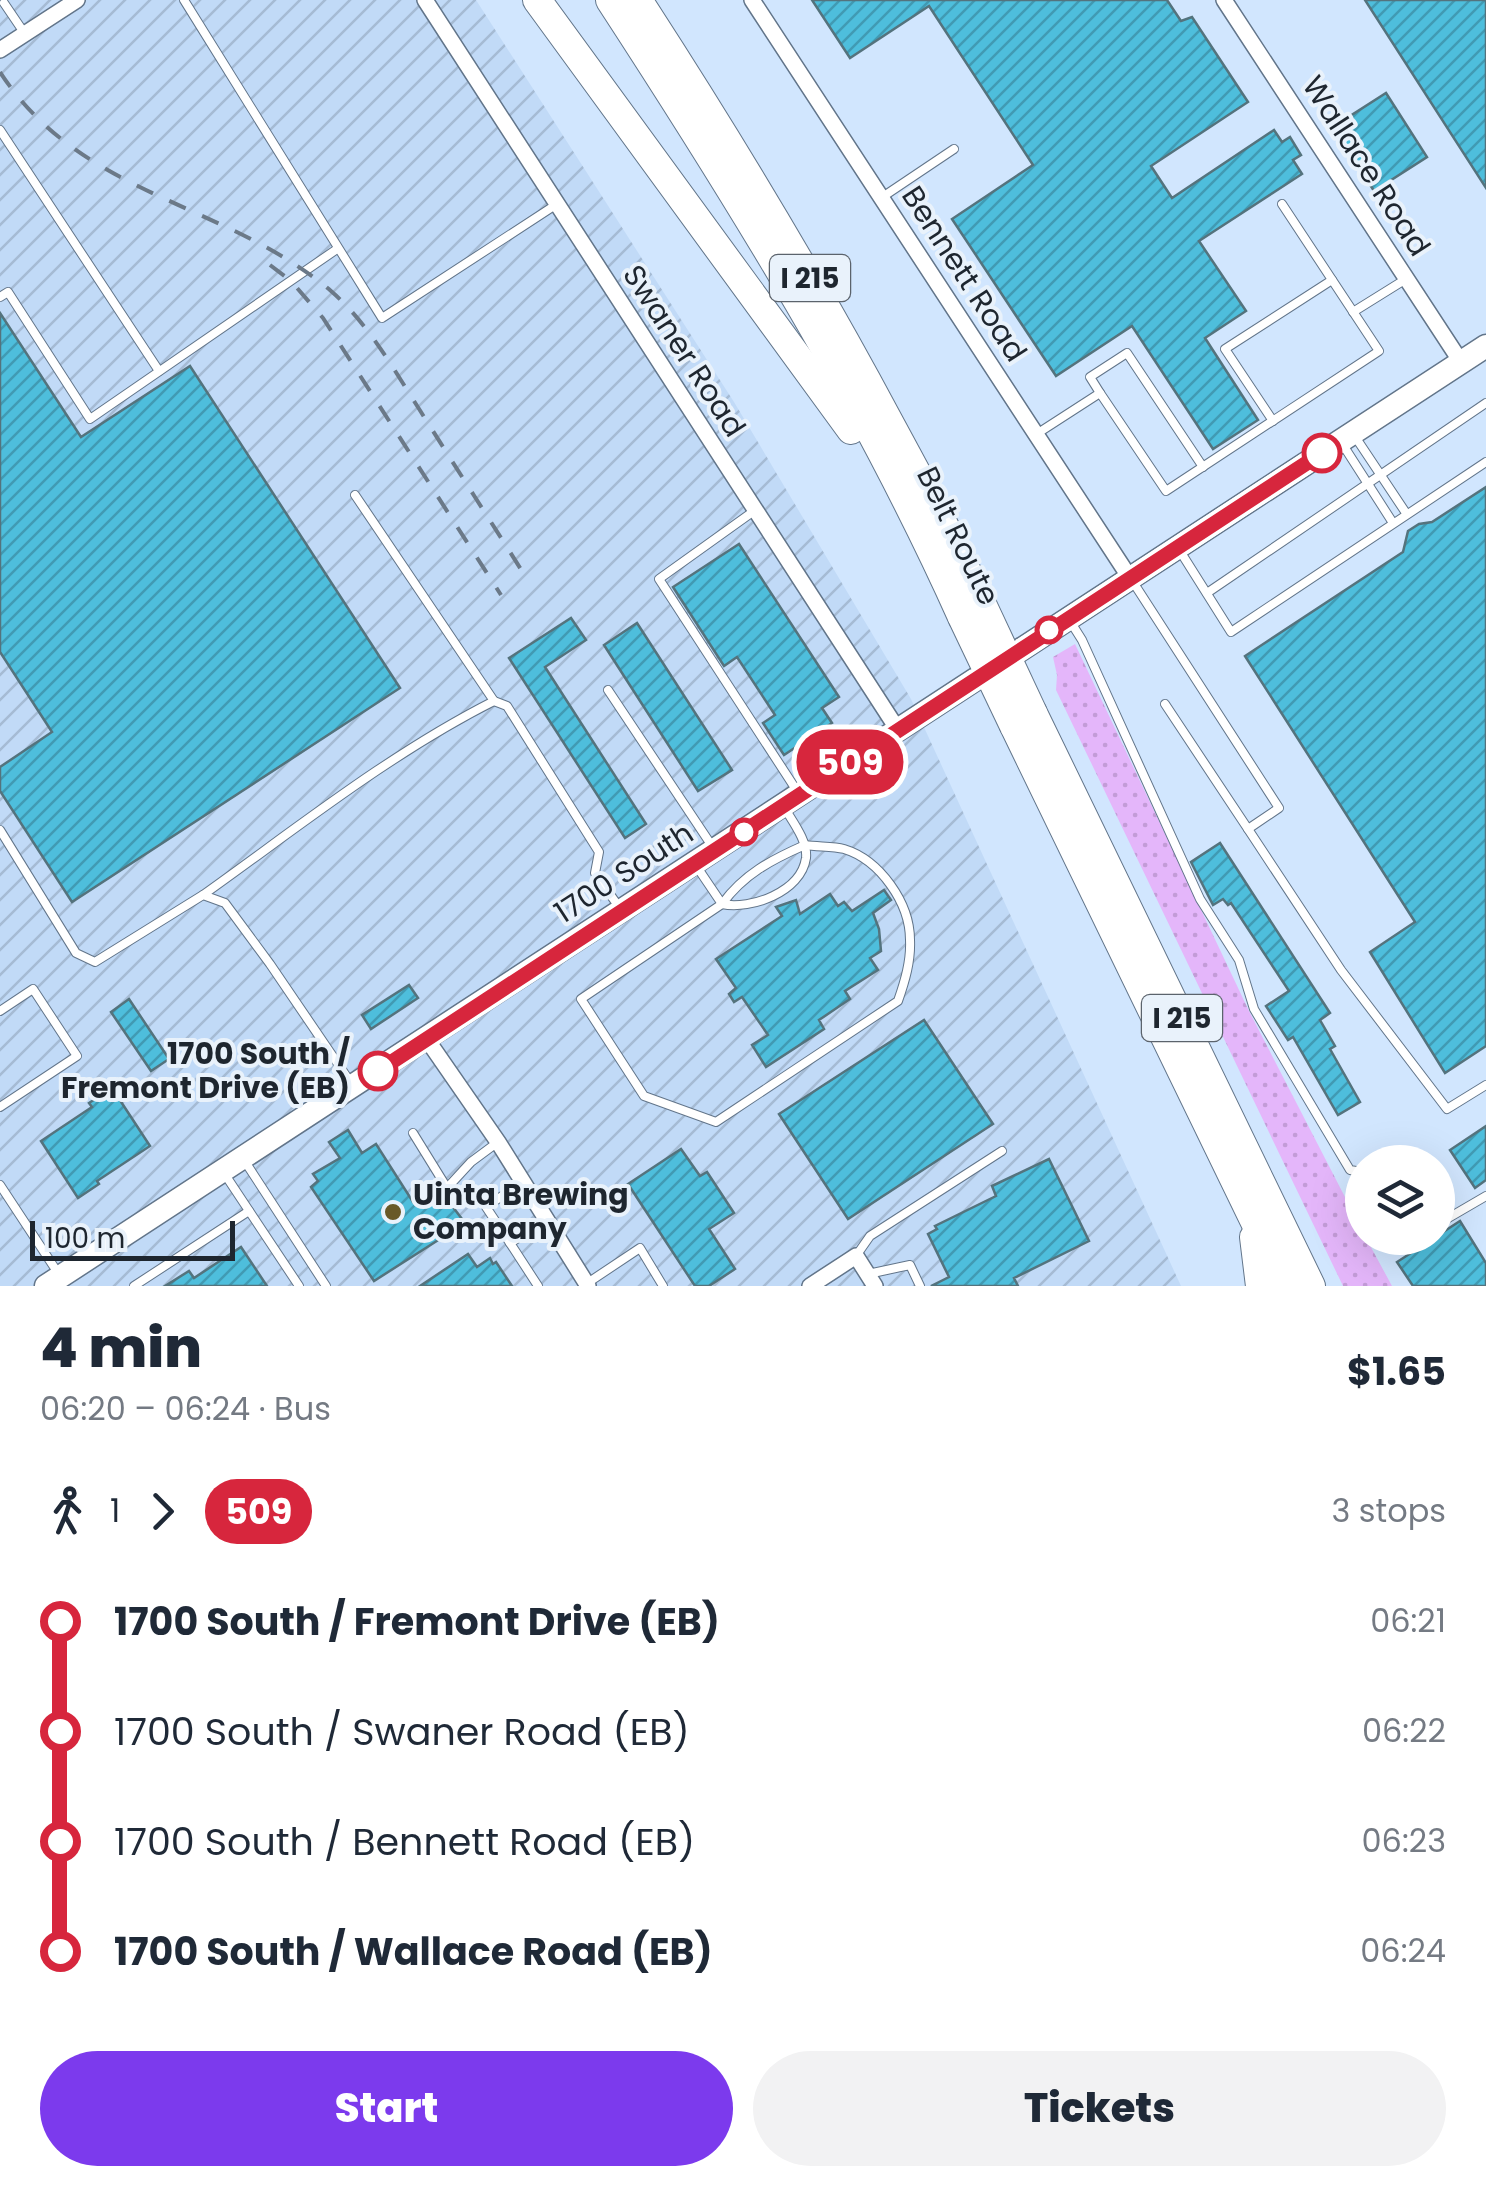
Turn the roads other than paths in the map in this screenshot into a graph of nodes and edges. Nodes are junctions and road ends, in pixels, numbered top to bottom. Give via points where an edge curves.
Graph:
1 (77, 0) edge
2 (184, 0) edge
3 (425, 0) edge
4 (537, 0) edge
5 (610, 0) edge
6 (638, 0) edge
7 (752, 0) edge
8 (1224, 0) edge
9 (4, 3) edge
10 (25, 34) junction
11 (0, 50) edge
12 (0, 130) edge
13 (954, 149) dead end
14 (881, 198) junction
15 (557, 204) junction
16 (1282, 204) dead end
17 (337, 249) junction
18 (1406, 279) junction
19 (1332, 280) junction
20 (0, 297) edge
21 (1353, 312) junction
22 (1486, 346) edge
23 (1461, 362) junction
24 (159, 371) junction
25 (1100, 392) junction
26 (1486, 403) edge
27 (1273, 421) junction
28 (1035, 435) junction
29 (1347, 437) junction
30 (1486, 462) edge
31 (1204, 467) junction
32 (1382, 476) junction
33 (1369, 485) junction
34 (355, 494) dead end
35 (906, 504) junction
36 (754, 511) junction
37 (1406, 513) junction
38 (1393, 523) junction
39 (1178, 547) junction
40 (1130, 578) junction
41 (1206, 593) junction
42 (972, 611) junction
43 (1068, 618) junction
44 (608, 690) dead end
45 (494, 700) junction
46 (1165, 704) dead end
47 (1023, 719) junction
48 (898, 730) junction
49 (791, 800) junction
50 (1248, 829) junction
51 (0, 830) edge
52 (805, 845) junction
53 (715, 850) junction
54 (695, 863) junction
55 (202, 894) junction
56 (722, 904) junction
57 (622, 911) junction
58 (0, 1011) edge
59 (426, 1038) junction
60 (1486, 1085) edge
61 (354, 1087) junction
62 (1222, 1100) junction
63 (0, 1108) edge
64 (413, 1133) dead end
65 (498, 1142) junction
66 (1002, 1151) dead end
67 (1345, 1162) edge
68 (233, 1165) junction
69 (0, 1184) edge
70 (521, 1184) junction
71 (1486, 1196) edge
72 (249, 1211) junction
73 (1250, 1211) junction
74 (1455, 1214) edge
75 (546, 1221) junction
76 (510, 1243) junction
77 (856, 1256) junction
78 (872, 1280) edge
79 (53, 1281) edge
80 (587, 1285) edge
81 (134, 1286) edge
82 (299, 1286) edge
83 (326, 1286) edge
84 (538, 1286) edge
85 (663, 1286) edge
86 (810, 1286) edge
87 (920, 1286) edge
88 (1260, 1286) edge
89 (1286, 1286) edge
90 (1311, 1286) edge
91 (1330, 1286) edge

1 - 10 street
2 - 17 lane
3 - 15 street, Swaner Road
4 - 35 highway
5 - 35 highway, Belt Route / I 215 via 729,185
6 - 42 highway, Belt Route / I 215 via 824,302 924,486
7 - 14 street, Bennett Road
8 - 18 street, Wallace Road
9 - 10 lane
10 - 11 street
12 - 24 lane
13 - 14 lane
14 - 28 street, Bennett Road
15 - 17 lane via 382,318
15 - 36 street, Swaner Road
16 - 19 lane
17 - 24 lane
18 - 21 lane
18 - 23 street, Wallace Road
19 - 21 lane
19 - 27 lane via 1225,350
20 - 24 lane via 8,292 90,419
21 - 27 lane via 1378,351
22 - 23 street, 1700 South
23 - 29 street, 1700 South
25 - 28 lane
25 - 31 lane via 1166,491
25 - 31 lane via 1090,377 1126,353
26 - 32 lane
27 - 31 lane
28 - 40 street, Bennett Road
29 - 32 lane
29 - 33 lane
29 - 39 street, 1700 South
30 - 37 lane
32 - 33 lane
32 - 37 lane
33 - 38 lane
33 - 41 lane
34 - 45 lane
35 - 42 highway, Belt Route / I 215
36 - 48 street, Swaner Road
36 - 49 lane via 659,579
37 - 38 lane
38 - 41 lane via 1231,632
39 - 40 street, 1700 South
39 - 41 lane
40 - 43 street, 1700 South
40 - 50 lane via 1279,808
42 - 47 highway, Belt Route / I 215, bridge
43 - 48 street, 1700 South
43 - 67 lane via 1200,899 1239,960 1254,1009
44 - 53 lane
45 - 55 lane
45 - 57 lane via 506,706 599,852 595,873
46 - 50 lane
47 - 62 highway, Belt Route / I 215
47 - 73 highway, Belt Route / I 215
48 - 49 street, 1700 South
49 - 52 lane
49 - 53 street, 1700 South
50 - 60 lane via 1341,970 1447,1109
51 - 55 lane via 76,952 95,962
52 - 56 lane via 738,883
52 - 56 lane via 806,860 788,885 749,906
52 - 56 lane via 844,849 887,880 910,937 907,974 898,1001 716,1122 644,1096 581,999
53 - 54 street, 1700 South
54 - 56 lane
54 - 57 street, 1700 South
55 - 61 lane via 225,903
57 - 59 street, 1700 South
58 - 63 lane via 34,989 78,1056
59 - 61 street, 1700 South
59 - 65 street
61 - 68 street, 1700 South
62 - 90 highway, Belt Route / I 215
62 - 91 highway via 1260,1154
64 - 65 lane via 447,1188
65 - 70 street
66 - 77 lane via 870,1236
68 - 72 lane
68 - 79 street, 1700 South
68 - 83 lane
69 - 79 lane
70 - 75 street
70 - 76 lane via 486,1207
71 - 74 lane
72 - 81 lane
72 - 82 lane
73 - 88 highway
73 - 89 highway, Belt Route / I 215
75 - 76 lane
75 - 80 street
76 - 84 lane
77 - 78 street
77 - 86 street
78 - 87 lane via 910,1265
80 - 85 lane via 640,1248

